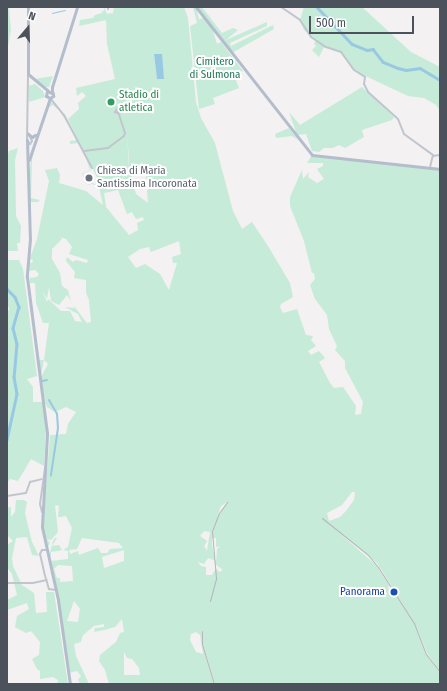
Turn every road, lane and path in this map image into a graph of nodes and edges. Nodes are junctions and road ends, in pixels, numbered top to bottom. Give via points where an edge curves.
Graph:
1 (29, 7) edge
2 (77, 7) edge
3 (196, 7) edge
4 (280, 7) edge
5 (29, 77) junction
6 (49, 95) junction
7 (118, 113) dead end
8 (43, 115) junction
9 (28, 133) junction
10 (36, 133) junction
11 (27, 140) junction
12 (84, 151) junction
13 (440, 155) edge
14 (433, 156) junction
15 (430, 167) junction
16 (28, 168) junction
17 (92, 168) dead end
18 (440, 169) edge
19 (28, 180) junction
20 (45, 467) junction
21 (42, 479) junction
22 (43, 492) junction
23 (7, 496) edge
24 (46, 550) junction
25 (46, 580) junction
26 (7, 583) edge
27 (56, 590) junction
28 (70, 684) edge

1 - 5 main road
2 - 6 main road
3 - 15 main road via 312,155
4 - 14 street via 300,20 311,37 326,47 341,52 354,70 365,77 364,84 368,92 398,119 404,134
5 - 6 main road
5 - 9 street
6 - 8 main road
6 - 12 street via 64,115
7 - 12 street via 124,136 108,148
8 - 10 main road
8 - 19 main road via 31,155
9 - 10 main road via 32,136
9 - 11 street
9 - 11 street via 31,143
10 - 16 main road
11 - 16 main road
12 - 17 street
13 - 14 street
14 - 15 street
15 - 18 main road
16 - 19 main road
19 - 20 main road via 30,239 27,277 47,425
20 - 21 street
20 - 22 main road
21 - 22 street
21 - 23 street via 30,482 26,494
22 - 24 main road via 42,513
24 - 25 street via 42,550 40,554
24 - 27 main road
25 - 26 street
25 - 27 street via 49,589
27 - 28 main road

